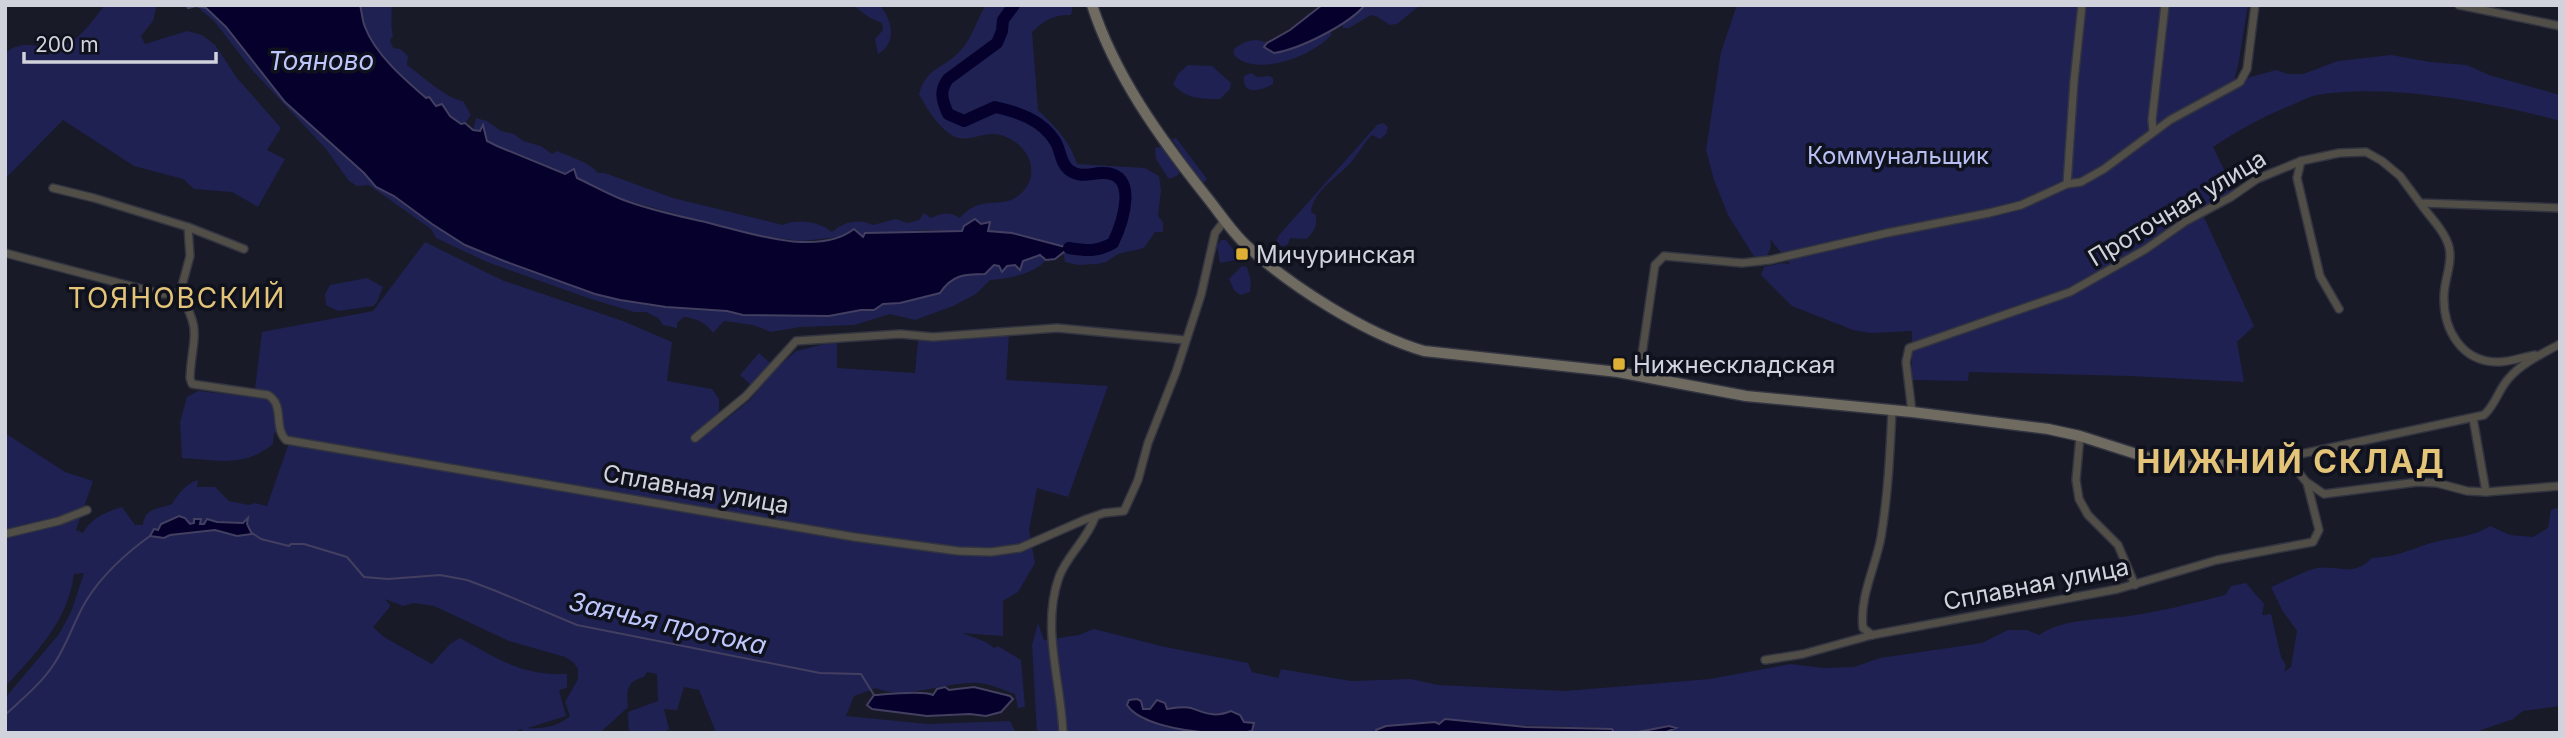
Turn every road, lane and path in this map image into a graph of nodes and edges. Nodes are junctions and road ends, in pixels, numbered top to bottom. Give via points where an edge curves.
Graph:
1 (1091, 5) edge
2 (2082, 5) edge
3 (2165, 5) edge
4 (2255, 5) edge
5 (2459, 5) edge
6 (2560, 26) edge
7 (2153, 131) junction
8 (2301, 161) junction
9 (2067, 184) junction
10 (52, 188) dead end
11 (2420, 202) junction
12 (2560, 208) edge
13 (1225, 220) junction
14 (188, 227) junction
15 (244, 248) dead end
16 (5, 253) edge
17 (180, 293) junction
18 (2339, 309) dead end
19 (1185, 340) junction
20 (2560, 344) edge
21 (2543, 353) junction
22 (1639, 375) junction
23 (1892, 410) junction
24 (1912, 412) junction
25 (2473, 418) junction
26 (2080, 436) junction
27 (695, 438) dead end
28 (2282, 458) junction
29 (2307, 483) junction
30 (2560, 486) edge
31 (2486, 492) junction
32 (87, 510) dead end
33 (1095, 517) junction
34 (5, 534) edge
35 (2135, 585) junction
36 (1872, 635) junction
37 (1765, 660) dead end
38 (1063, 733) edge

1 - 13 street via 1108,50 1142,106
2 - 9 street
3 - 7 street
4 - 7 street via 2247,69 2240,82
5 - 6 street
7 - 9 street via 2104,169
8 - 11 street, Проточная улица via 2366,152 2400,176
8 - 18 street via 2297,177 2320,276
8 - 24 street, Проточная улица via 2257,179 2070,292 1909,348 1906,362
9 - 22 street via 2021,205 1770,260 1742,263 1664,256 1655,265
10 - 14 street
11 - 12 street
11 - 21 street, Проточная улица via 2449,246 2444,310 2458,344 2480,360 2500,362
13 - 19 street, Сплавная улица via 1215,233
13 - 22 street via 1246,245 1310,293 1408,346
14 - 15 street
14 - 17 street via 190,256
16 - 17 street via 161,294
17 - 33 street, Сплавная улица via 195,322 192,384 274,398 286,440 958,551 1020,548
19 - 27 street via 1057,328 796,341 746,396
19 - 33 street, Сплавная улица via 1128,504 1124,511
20 - 21 street
21 - 25 street via 2520,367 2490,409
22 - 23 street via 1746,396
23 - 24 street
23 - 36 street via 1884,519 1863,607 1863,628
24 - 26 street
25 - 28 street
25 - 31 street
26 - 28 street via 2190,466
26 - 35 street via 2079,499 2118,545
28 - 29 street
29 - 31 street via 2324,494 2418,482
29 - 35 street, Сплавная улица via 2319,530 2313,542 2217,559
30 - 31 street
32 - 34 street
33 - 38 street via 1062,569 1054,594 1052,640
35 - 36 street, Сплавная улица
36 - 37 street, Сплавная улица

